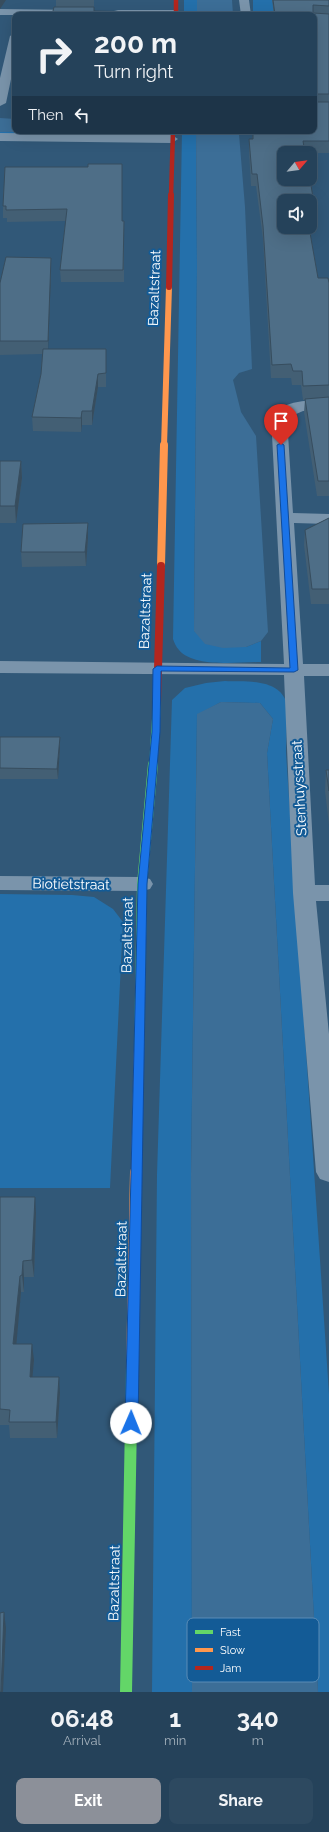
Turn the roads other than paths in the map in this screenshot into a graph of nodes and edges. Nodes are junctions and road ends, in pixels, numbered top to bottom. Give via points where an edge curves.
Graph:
1 (176, 0) edge
2 (244, 0) edge
3 (0, 12) edge
4 (176, 12) edge
5 (246, 12) edge
6 (12, 13) edge
7 (12, 43) edge
8 (5, 59) edge
9 (2, 109) edge
10 (173, 135) edge
11 (0, 137) edge
12 (329, 405) edge
13 (285, 518) junction
14 (329, 519) edge
15 (0, 667) edge
16 (157, 669) junction
17 (294, 670) junction
18 (329, 670) edge
19 (0, 883) edge
20 (142, 884) junction
21 (304, 893) junction
22 (329, 893) edge
23 (329, 1172) edge
24 (126, 1692) edge

1 - 4 street
2 - 5 street
3 - 6 street
7 - 8 street
8 - 9 street
10 - 11 street
10 - 16 street, Bazaltstraat
12 - 13 street, Stenhuysstraat via 308,405 290,409 279,416
13 - 14 street
13 - 17 street, Stenhuysstraat
15 - 16 street
16 - 17 street
16 - 20 street, Bazaltstraat via 156,732
17 - 18 street
17 - 21 street, Stenhuysstraat
19 - 20 street, Biotietstraat
20 - 24 street, Bazaltstraat
21 - 22 street
21 - 23 street, Stenhuysstraat

